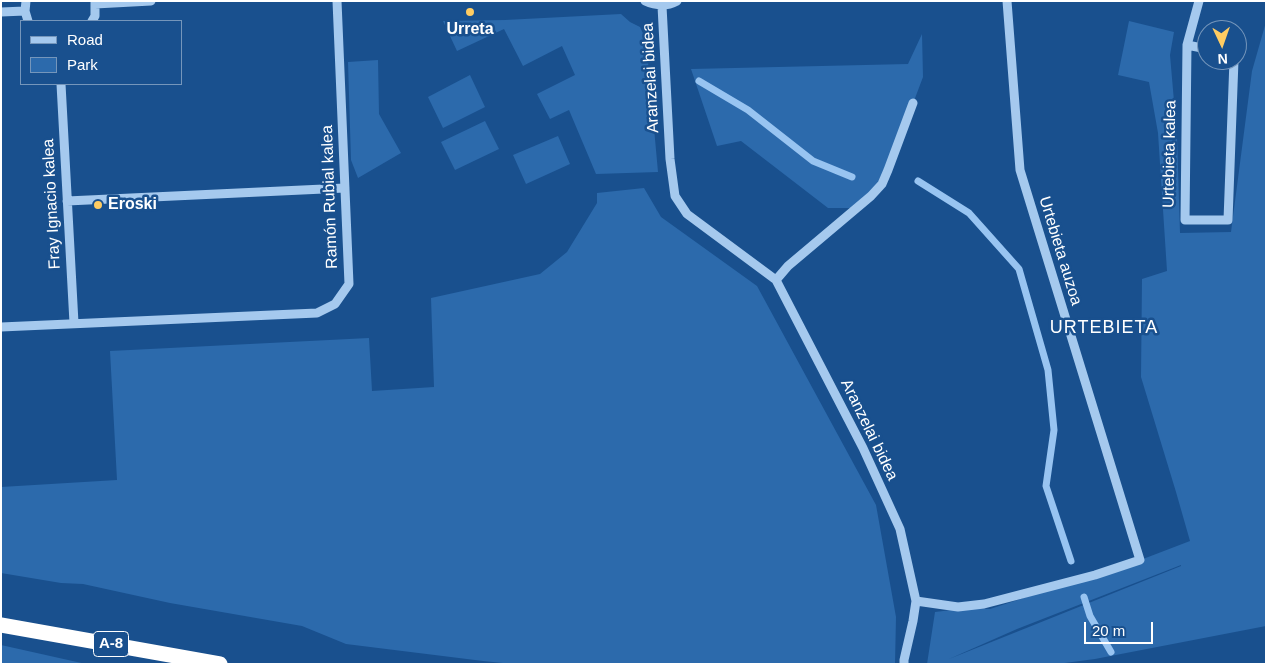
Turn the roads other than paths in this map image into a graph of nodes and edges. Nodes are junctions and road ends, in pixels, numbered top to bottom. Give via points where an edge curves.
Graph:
1 (151, 1) edge
2 (337, 1) edge
3 (645, 1) edge
4 (677, 1) edge
5 (1007, 1) edge
6 (1198, 1) edge
7 (95, 3) edge
8 (26, 6) edge
9 (662, 6) junction
10 (1, 12) edge
11 (28, 20) edge
12 (92, 20) edge
13 (1187, 45) junction
14 (1197, 47) edge
15 (1234, 70) edge
16 (61, 85) edge
17 (913, 103) dead end
18 (345, 188) junction
19 (67, 201) junction
20 (776, 280) junction
21 (74, 323) junction
22 (1, 327) edge
23 (916, 601) junction
24 (1, 625) edge
25 (220, 664) edge
26 (904, 664) edge

1 - 7 street
2 - 18 street, Ramón Rubial kalea
3 - 9 street
4 - 9 street
5 - 23 street, Urtebieta auzoa via 1020,170 1140,560 984,604 958,606
6 - 13 street
7 - 12 street
8 - 10 street
8 - 11 street
9 - 20 street, Aranzelai bidea via 675,196 687,214
13 - 14 street
13 - 15 street, Urtebieta kalea via 1185,220 1228,220
16 - 19 street, Fray Ignacio kalea
17 - 20 street via 882,184
18 - 19 street
18 - 21 street, Ramón Rubial kalea via 348,284 335,304 317,314
19 - 21 street, Fray Ignacio kalea
20 - 23 street, Aranzelai bidea via 864,448 900,529
21 - 22 street, Ramón Rubial kalea
23 - 26 street, Aranzelai bidea
24 - 25 highway, A-8

